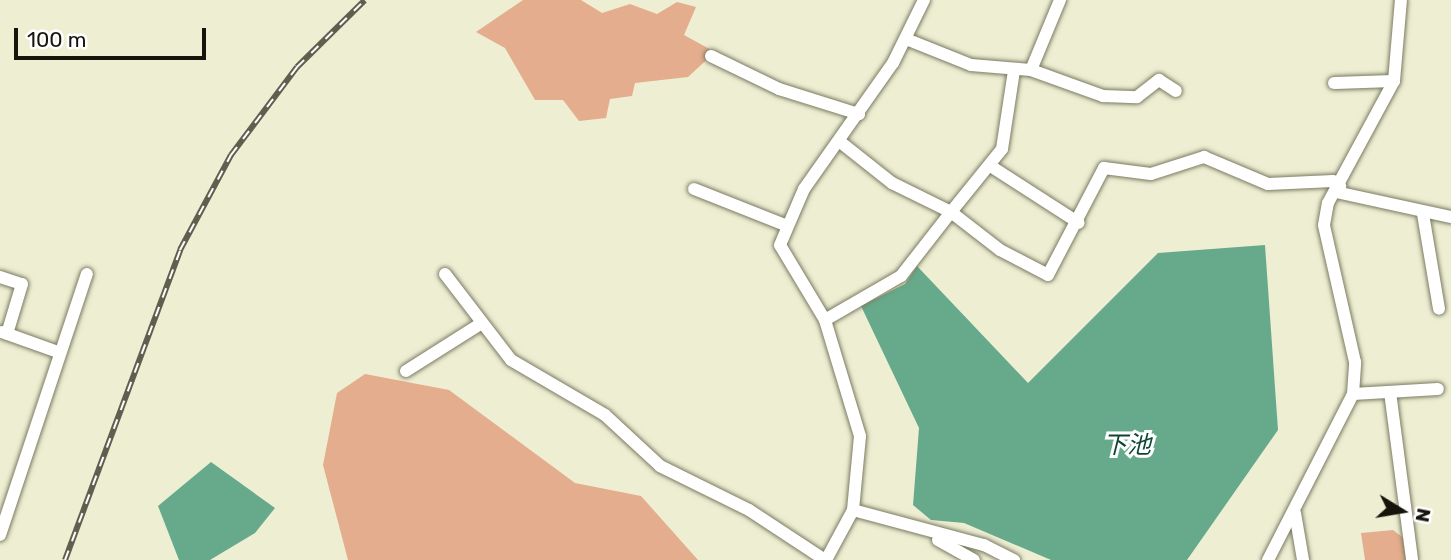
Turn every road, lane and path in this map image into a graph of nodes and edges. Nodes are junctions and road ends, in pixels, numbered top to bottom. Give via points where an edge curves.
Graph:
1 (924, 0) edge
2 (1060, 0) edge
3 (1401, 0) edge
4 (906, 38) junction
5 (711, 56) dead end
6 (1031, 70) junction
7 (1014, 71) junction
8 (1394, 81) junction
9 (1334, 83) dead end
10 (1176, 91) dead end
11 (859, 114) junction
12 (839, 141) junction
13 (992, 167) junction
14 (694, 189) dead end
15 (1338, 189) junction
16 (951, 212) junction
17 (1423, 214) junction
18 (1451, 217) edge
19 (1079, 223) junction
20 (785, 225) junction
21 (87, 274) dead end
22 (446, 274) dead end
23 (0, 277) edge
24 (1439, 309) dead end
25 (825, 320) junction
26 (482, 323) junction
27 (4, 333) edge
28 (58, 352) junction
29 (406, 371) dead end
30 (1438, 389) dead end
31 (1390, 392) junction
32 (1353, 394) junction
33 (853, 510) junction
34 (1295, 512) junction
35 (923, 532) junction
36 (0, 535) edge
37 (826, 560) edge
38 (974, 560) edge
39 (1014, 560) edge
40 (1268, 560) edge
41 (1303, 560) edge
42 (1412, 560) edge

1 - 4 street
2 - 6 street
3 - 8 street
4 - 7 street via 971,65
4 - 11 street
5 - 11 street via 779,89
6 - 7 street
6 - 10 street via 1103,96 1137,97 1159,80
7 - 13 street via 1008,130
8 - 9 street
8 - 15 street
11 - 12 street
12 - 16 street via 891,183
12 - 20 street
13 - 16 street
13 - 19 street
14 - 20 street
15 - 17 street
15 - 19 street via 1333,181 1268,184 1204,157 1152,174 1104,168
15 - 32 street via 1324,225 1355,362
16 - 19 street via 1000,250 1048,275
16 - 25 street via 901,276
17 - 18 street
17 - 24 street
20 - 25 street via 780,245
21 - 28 street
22 - 26 street
23 - 27 street via 22,284
25 - 33 street via 860,436
26 - 29 street
26 - 37 street via 511,360 605,415 660,466 749,510
27 - 28 street
28 - 36 street
30 - 31 street
31 - 32 street
31 - 42 street
32 - 34 street
33 - 35 street
33 - 37 street
34 - 40 street
34 - 41 street
35 - 38 street
35 - 39 street via 984,545

